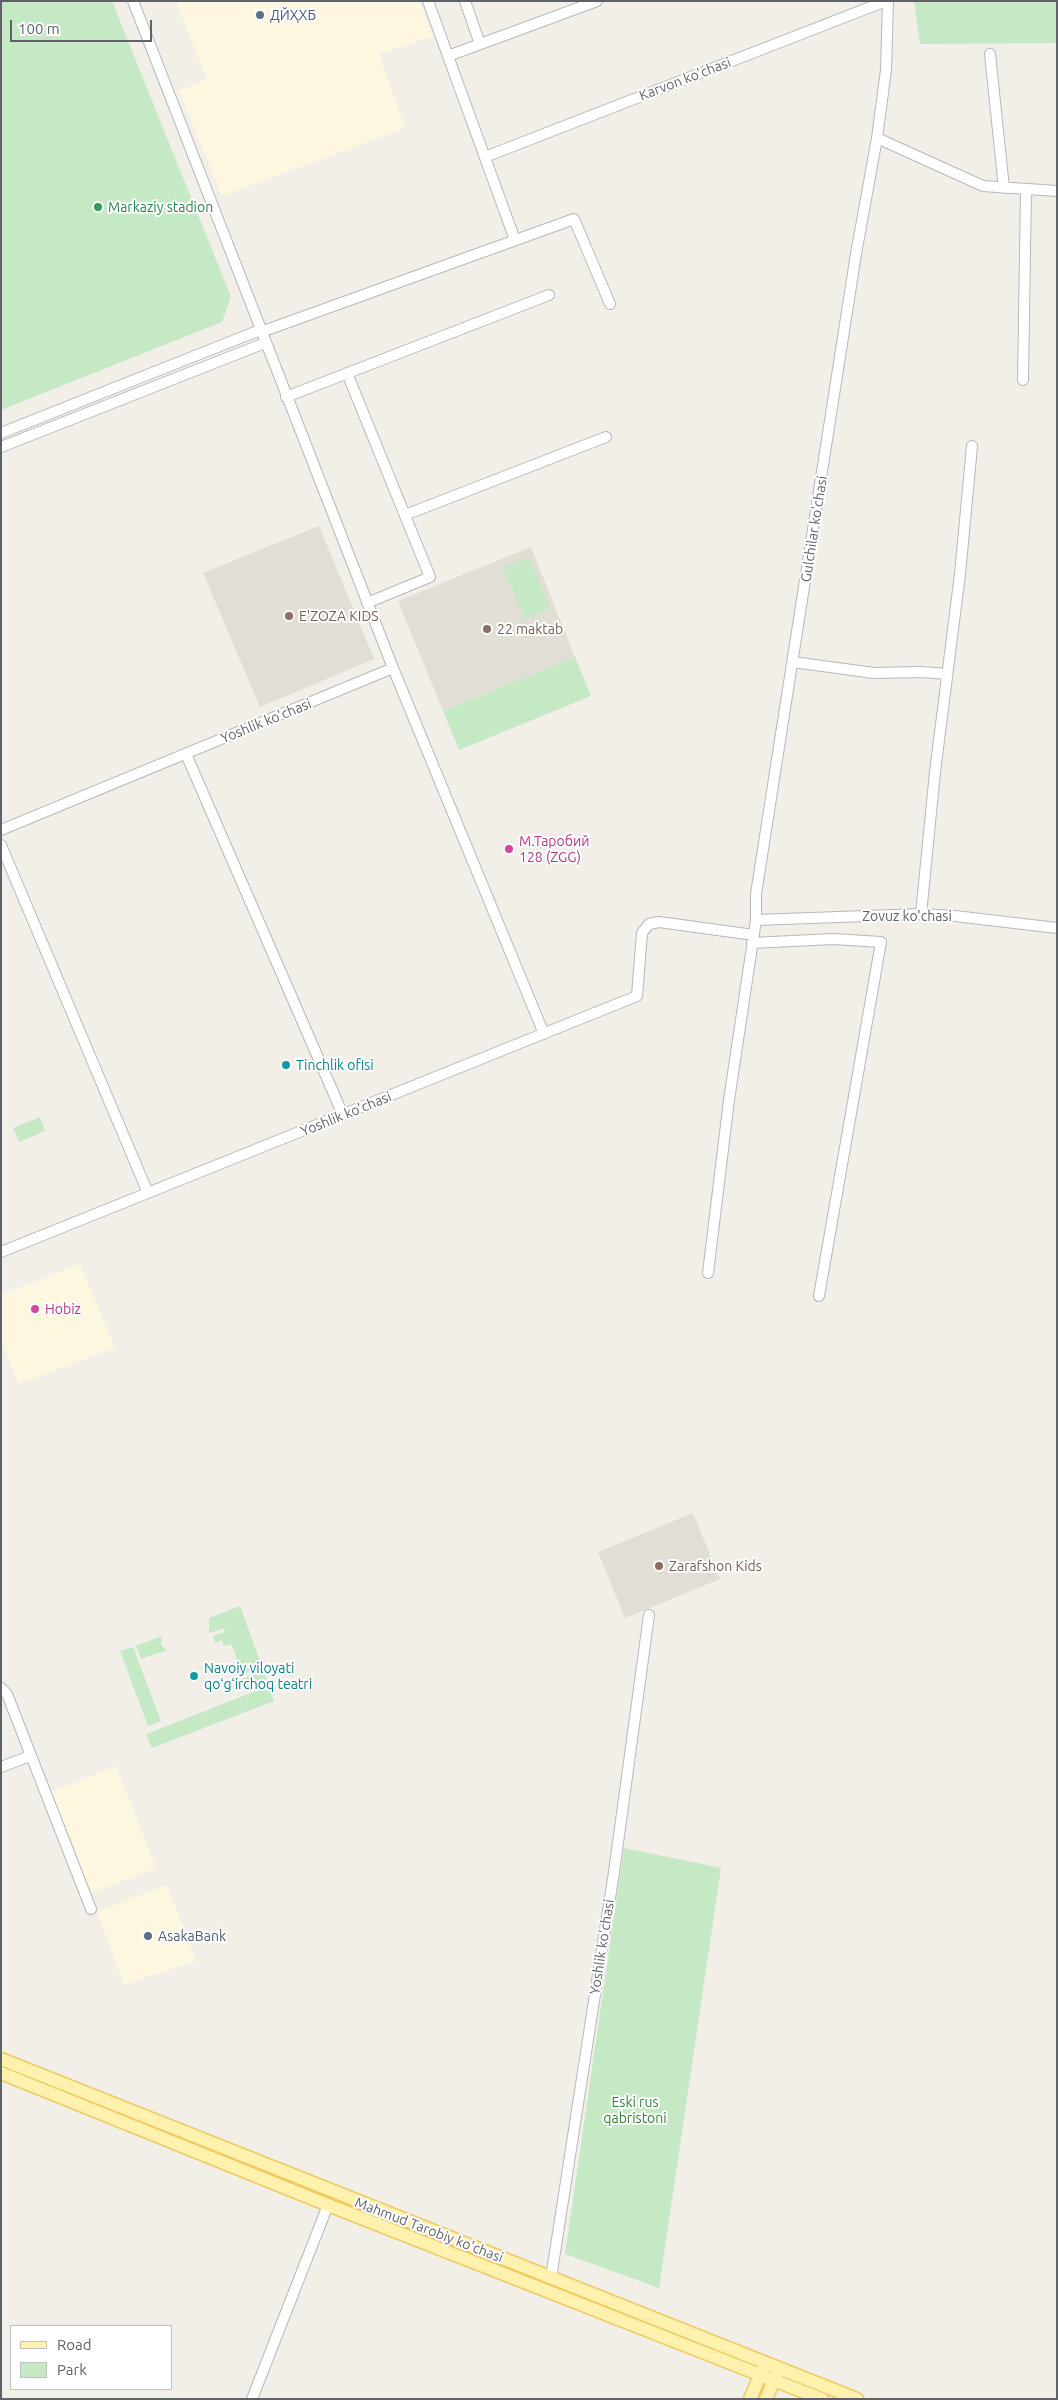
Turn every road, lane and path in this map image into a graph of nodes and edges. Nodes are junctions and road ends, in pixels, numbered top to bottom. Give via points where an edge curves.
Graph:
1 (133, 1) edge
2 (428, 1) edge
3 (465, 1) edge
4 (597, 1) edge
5 (887, 1) edge
6 (480, 44) junction
7 (990, 54) dead end
8 (448, 56) junction
9 (877, 138) junction
10 (485, 157) junction
11 (1004, 188) junction
12 (1026, 189) junction
13 (1057, 191) edge
14 (515, 240) junction
15 (549, 295) dead end
16 (610, 304) dead end
17 (260, 331) junction
18 (265, 343) junction
19 (347, 373) junction
20 (1023, 380) dead end
21 (286, 397) junction
22 (1, 433) edge
23 (606, 437) dead end
24 (972, 446) dead end
25 (1, 447) edge
26 (405, 515) junction
27 (367, 603) junction
28 (793, 662) junction
29 (393, 668) junction
30 (947, 674) junction
31 (186, 754) junction
32 (1, 830) edge
33 (1, 845) edge
34 (921, 914) junction
35 (756, 920) junction
36 (1057, 928) edge
37 (753, 939) junction
38 (544, 1034) junction
39 (343, 1115) junction
40 (148, 1193) junction
41 (1, 1252) edge
42 (708, 1273) dead end
43 (819, 1296) dead end
44 (649, 1615) dead end
45 (1, 1688) edge
46 (30, 1756) junction
47 (1, 1767) edge
48 (91, 1909) dead end
49 (1, 2059) edge
50 (1, 2073) edge
51 (328, 2205) junction
52 (551, 2278) junction
53 (765, 2362) junction
54 (739, 2366) junction
55 (776, 2374) junction
56 (760, 2375) junction
57 (794, 2388) junction
58 (252, 2399) edge
59 (750, 2399) edge
60 (767, 2399) edge
61 (822, 2399) edge
62 (857, 2399) edge

1 - 17 street
2 - 8 street
3 - 6 street
4 - 6 street
5 - 9 street, Karvon ko'chasi via 886,70
5 - 10 street, Karvon ko'chasi
6 - 8 street
7 - 11 street
8 - 10 street
9 - 11 street via 983,186
9 - 28 street, Gulchilar ko'chasi
10 - 14 street
11 - 12 street
12 - 13 street
12 - 20 street
14 - 16 street via 574,219
14 - 17 street
15 - 19 street
17 - 18 street
17 - 22 street
18 - 21 street
18 - 25 street
19 - 21 street
19 - 26 street
21 - 27 street
23 - 26 street
24 - 30 street
26 - 27 street via 430,577
27 - 29 street
28 - 30 street via 874,674
28 - 35 street, Gulchilar ko'chasi via 756,894
29 - 31 street, Yoshlik ko'chasi
29 - 38 street
30 - 34 street
31 - 32 street, Yoshlik ko'chasi
31 - 39 street
33 - 40 street
34 - 35 street, Zovuz ko'chasi
34 - 36 street, Zovuz ko'chasi
35 - 37 street, Gulchilar ko'chasi
37 - 38 street, Yoshlik ko'chasi via 660,922 648,924 642,933 637,996
37 - 42 street, Gulchilar ko'chasi
37 - 43 street via 881,942
38 - 39 street, Yoshlik ko'chasi
39 - 40 street, Yoshlik ko'chasi
40 - 41 street, Yoshlik ko'chasi
44 - 52 street, Yoshlik ko'chasi via 614,1872
45 - 46 street via 7,1694
46 - 47 street
46 - 48 street
49 - 52 main road, Mahmud Tarobiy ko'chasi
50 - 51 main road, Mahmud Tarobiy ko'chasi
51 - 54 main road, Mahmud Tarobiy ko'chasi
51 - 58 street
52 - 53 main road, Mahmud Tarobiy ko'chasi
53 - 55 main road, Mahmud Tarobiy ko'chasi
53 - 56 main road
54 - 56 main road, Mahmud Tarobiy ko'chasi
54 - 59 main road via 745,2376
55 - 56 main road, Mahmud Tarobiy ko'chasi
55 - 57 main road, Mahmud Tarobiy ko'chasi
55 - 60 main road
55 - 62 main road, Mahmud Tarobiy ko'chasi
56 - 59 main road
57 - 60 main road via 774,2393
57 - 61 main road, Mahmud Tarobiy ko'chasi

